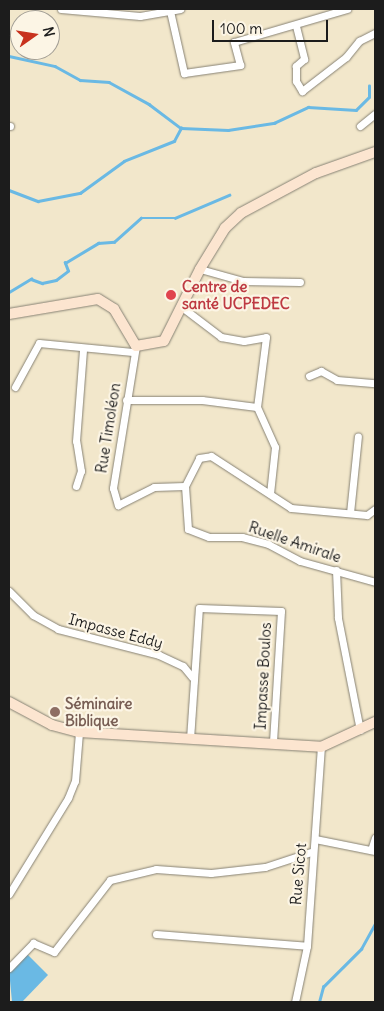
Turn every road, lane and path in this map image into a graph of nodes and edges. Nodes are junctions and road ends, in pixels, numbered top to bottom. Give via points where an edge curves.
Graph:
1 (61, 9) edge
2 (180, 9) edge
3 (347, 9) edge
4 (170, 11) junction
5 (296, 26) junction
6 (375, 33) edge
7 (375, 114) edge
8 (360, 126) dead end
9 (375, 152) edge
10 (200, 270) junction
11 (300, 282) dead end
12 (183, 308) junction
13 (9, 314) edge
14 (83, 349) junction
15 (135, 349) junction
16 (309, 376) dead end
17 (375, 384) edge
18 (15, 387) dead end
19 (126, 400) junction
20 (257, 407) junction
21 (358, 436) dead end
22 (76, 486) dead end
23 (185, 486) junction
24 (270, 494) junction
25 (375, 509) edge
26 (350, 513) junction
27 (336, 570) junction
28 (375, 582) edge
29 (9, 590) edge
30 (192, 677) junction
31 (9, 702) edge
32 (375, 722) edge
33 (360, 730) junction
34 (79, 732) junction
35 (190, 739) junction
36 (273, 744) junction
37 (321, 747) junction
38 (375, 838) edge
39 (315, 840) junction
40 (373, 851) edge
41 (311, 852) junction
42 (9, 894) edge
43 (156, 934) dead end
44 (307, 946) junction
45 (9, 968) edge
46 (295, 1002) edge

1 - 4 street via 140,16
2 - 4 street
3 - 5 street
4 - 5 street via 184,73 240,66 234,42
5 - 6 street via 304,59 296,66 296,81 302,91 346,57 359,41
7 - 8 street
9 - 10 street via 316,173 241,213 226,228
10 - 11 street via 243,280
10 - 12 street
12 - 15 street via 164,341
12 - 20 street via 221,337 244,341 266,337
13 - 15 street via 98,299 108,302
14 - 15 street
14 - 18 street via 39,344
14 - 22 street via 76,441 81,471
15 - 19 street, Rue Timoléon
16 - 17 street via 321,371 337,380
19 - 20 street via 202,400
19 - 23 street, Rue Timoléon via 113,488 118,505 154,487
20 - 24 street via 275,447
21 - 26 street
23 - 24 street via 199,458 211,456
23 - 27 street, Ruelle Amirale via 188,529 209,538 242,537
24 - 26 street via 291,508
25 - 26 street via 367,515
27 - 28 street, Ruelle Amirale
27 - 33 street via 338,618
29 - 30 street, Impasse Eddy via 33,615 58,629 159,655 183,666
30 - 35 street
30 - 36 street, Impasse Boulos via 199,608 281,611
31 - 34 street via 52,724
32 - 33 street
33 - 37 street
34 - 35 street
34 - 42 street via 74,781 68,798
35 - 36 street
36 - 37 street
37 - 39 street, Rue Sicot
38 - 40 street
39 - 40 street
39 - 41 street, Rue Sicot
41 - 44 street, Rue Sicot
41 - 45 street via 265,867 211,873 156,870 110,880 54,952 33,943
43 - 44 street
44 - 46 street, Rue Sicot

